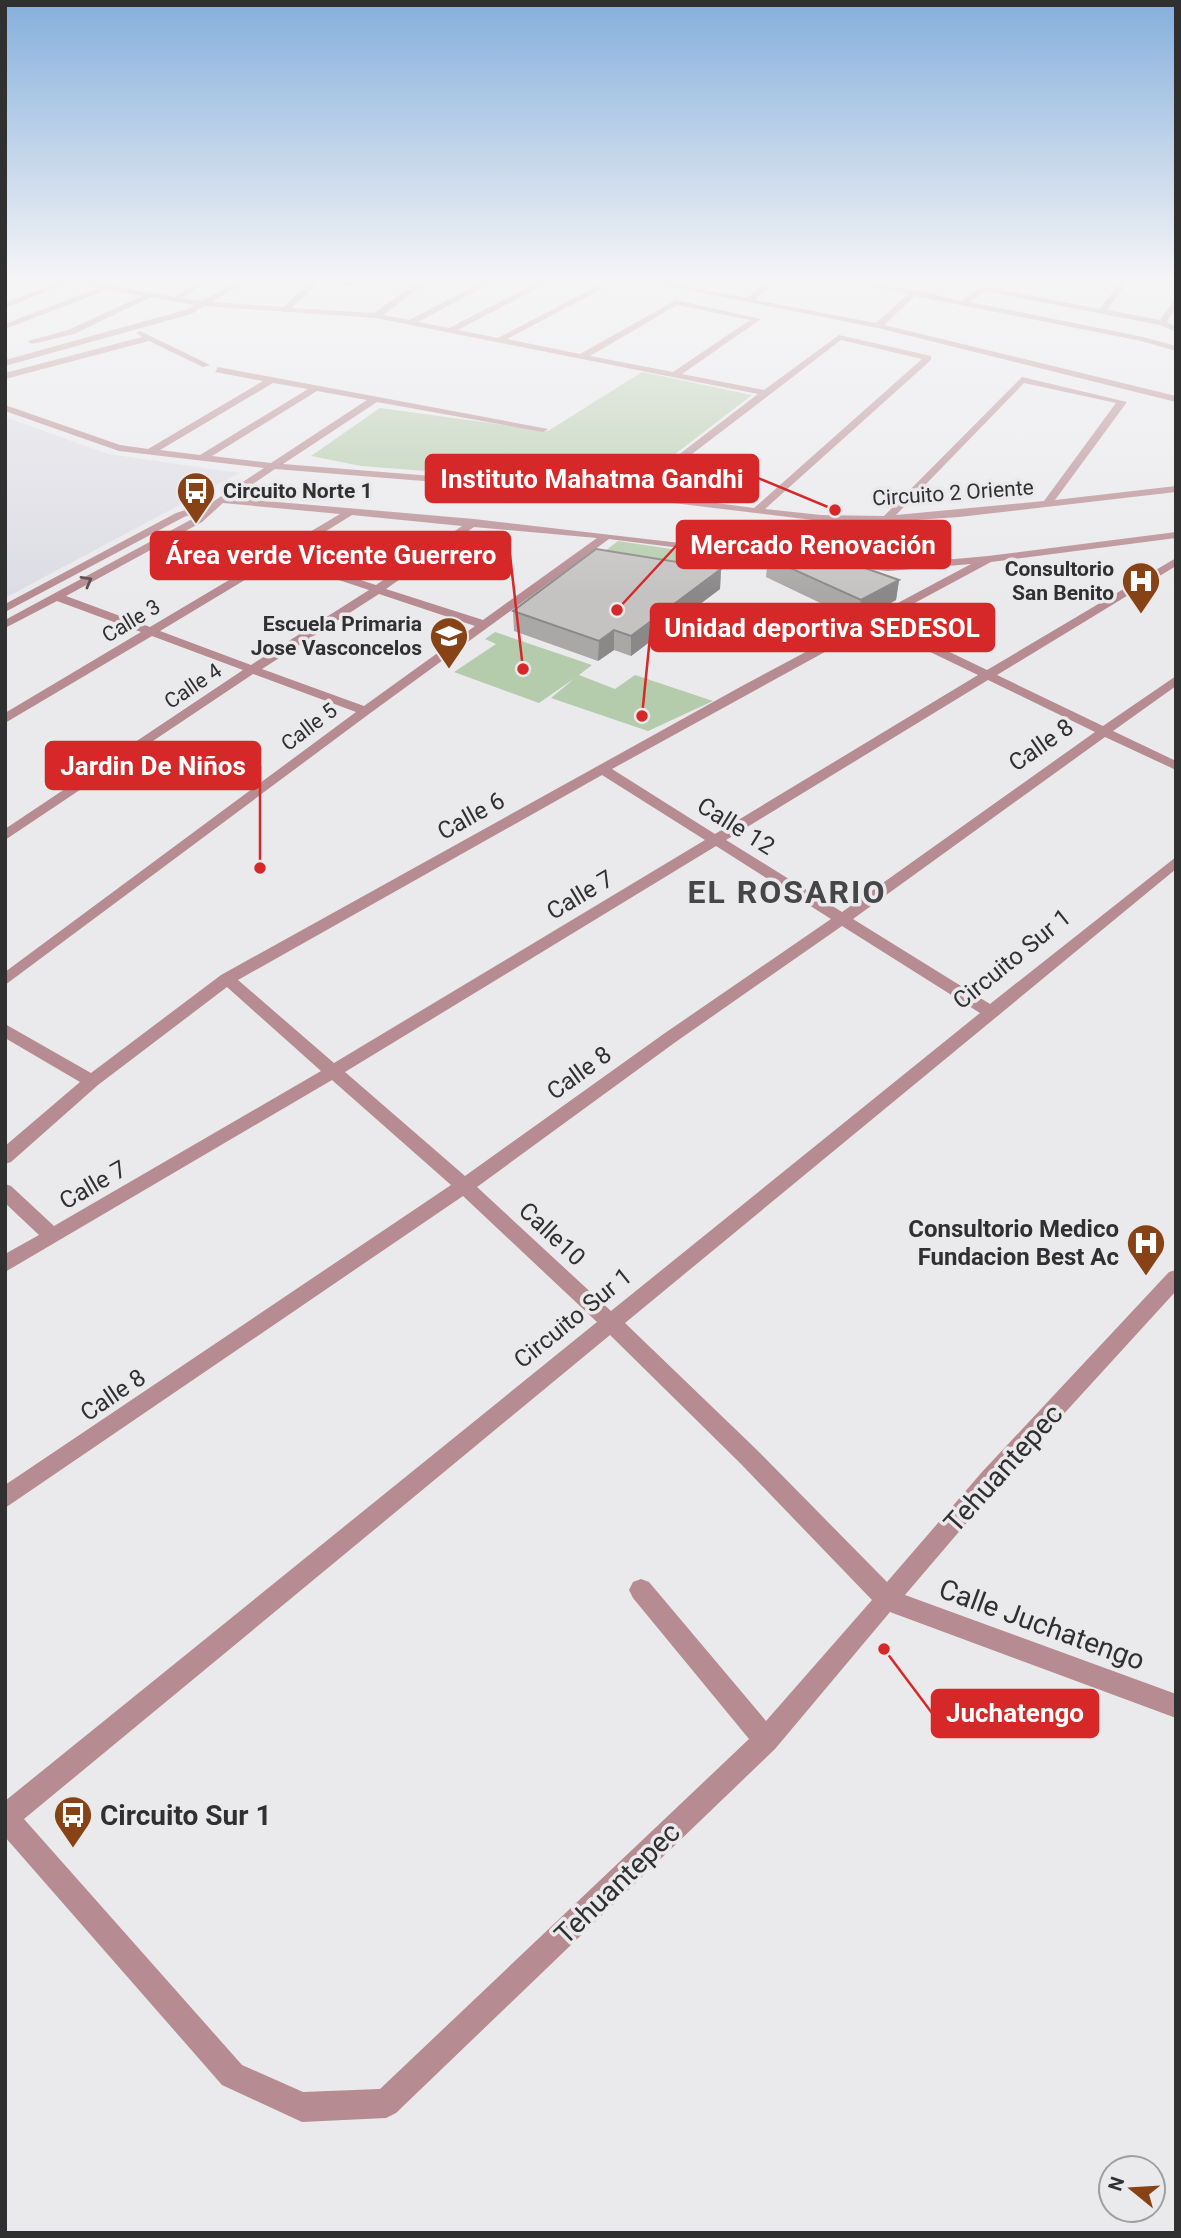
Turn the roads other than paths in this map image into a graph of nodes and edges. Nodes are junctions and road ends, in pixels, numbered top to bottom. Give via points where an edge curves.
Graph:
1 (260, 386) edge
2 (313, 386) edge
3 (732, 386) edge
4 (774, 386) edge
5 (896, 386) edge
6 (1016, 386) edge
7 (1051, 386) edge
8 (1125, 386) edge
9 (317, 387) junction
10 (765, 393) junction
11 (376, 398) junction
12 (1176, 399) edge
13 (5, 408) edge
14 (543, 429) dead end
15 (149, 452) junction
16 (200, 459) junction
17 (273, 466) junction
18 (1176, 489) edge
19 (632, 495) junction
20 (219, 502) junction
21 (1046, 505) junction
22 (755, 512) junction
23 (349, 513) junction
24 (887, 519) junction
25 (474, 522) junction
26 (1176, 535) edge
27 (607, 536) junction
28 (279, 557) junction
29 (988, 559) junction
30 (800, 560) edge
31 (1176, 561) edge
32 (825, 562) edge
33 (380, 588) junction
34 (57, 597) junction
35 (5, 609) edge
36 (874, 620) junction
37 (5, 625) edge
38 (485, 625) junction
39 (151, 632) junction
40 (251, 670) junction
41 (984, 675) junction
42 (1176, 680) edge
43 (365, 711) junction
44 (5, 719) edge
45 (1102, 731) junction
46 (1176, 766) edge
47 (602, 769) junction
48 (5, 836) edge
49 (715, 840) junction
50 (1176, 861) edge
51 (842, 919) junction
52 (227, 979) junction
53 (5, 980) edge
54 (989, 1011) junction
55 (5, 1030) edge
56 (334, 1072) junction
57 (92, 1081) junction
58 (5, 1157) edge
59 (464, 1186) junction
60 (5, 1191) edge
61 (52, 1236) junction
62 (5, 1264) edge
63 (1176, 1278) edge
64 (609, 1321) junction
65 (5, 1498) edge
66 (641, 1590) dead end
67 (888, 1600) junction
68 (1176, 1706) edge
69 (766, 1740) junction
70 (6, 1817) edge

1 - 15 street
2 - 9 street
3 - 10 street
4 - 10 street
5 - 22 street
6 - 24 street
7 - 21 street via 1122,402
8 - 12 street
9 - 11 street
9 - 16 street
10 - 19 street
11 - 14 street
11 - 17 street
13 - 15 street, Circuito 2 Oriente via 107,445
15 - 16 street, Circuito 2 Oriente
16 - 17 street, Circuito 2 Oriente
17 - 19 street, Circuito 2 Oriente
17 - 20 street
18 - 21 street, Circuito 2 Oriente
19 - 22 street, Circuito 2 Oriente
20 - 23 street
34 -> 20 street via 198,520
20 - 35 street via 180,515
21 - 24 street, Circuito 2 Oriente
22 - 24 street, Circuito 2 Oriente
23 - 25 street
23 - 28 street, Calle 3
25 - 27 street
25 - 33 street, Calle 4
26 - 29 street
27 - 30 street
27 - 38 street, Calle 5
28 - 33 street
28 - 39 street, Calle 3
29 - 32 street via 888,568
29 - 36 street, Calle 6
31 - 41 street, Calle 7
33 - 38 street
33 - 40 street, Calle 4
34 - 37 street
34 - 39 street
36 - 41 street
36 - 47 street, Calle 6
38 - 43 street, Calle 5
39 - 40 street
39 - 44 street, Calle 3
40 - 43 street
40 - 48 street, Calle 4
41 - 45 street
41 - 49 street, Calle 7
42 - 45 street, Calle 8
43 - 53 street, Calle 5
45 - 46 street
45 - 51 street, Calle 8
47 - 49 street, Calle 12
47 - 52 street, Calle 6
49 - 51 street, Calle 12
49 - 56 street, Calle 7
50 - 54 street, Circuito Sur 1
51 - 54 street, Calle 12
51 - 59 street, Calle 8
52 - 56 street, Calle10
52 - 57 street, Calle 6
54 - 64 street, Circuito Sur 1
55 - 57 street
56 - 59 street, Calle10
56 - 61 street, Calle 7
57 - 58 street, Calle 6
59 - 64 street, Calle10
59 - 65 street, Calle 8
60 - 61 street
61 - 62 street, Calle 7
63 - 67 street, Tehuantepec via 990,1479
64 - 67 street, Calle10
64 - 70 street, Circuito Sur 1
66 - 69 street
67 - 68 street, Calle Juchatengo
67 - 69 street, Tehuantepec
69 - 70 street, Tehuantepec via 386,2103 302,2107 232,2075

